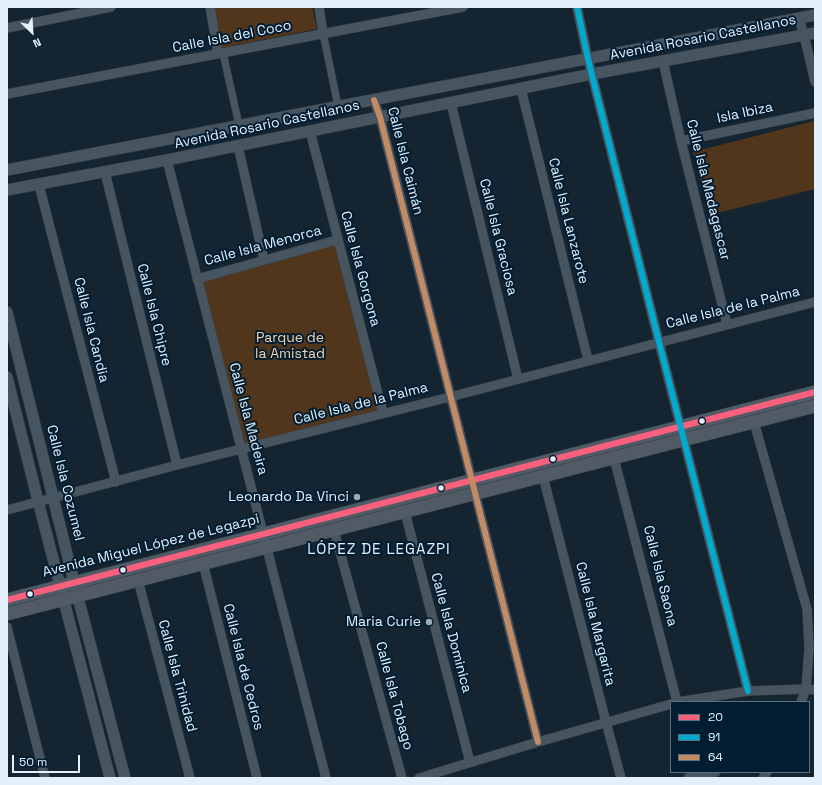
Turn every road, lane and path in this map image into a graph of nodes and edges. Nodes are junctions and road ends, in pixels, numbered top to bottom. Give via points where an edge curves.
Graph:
1 (111, 7) edge
2 (210, 7) edge
3 (319, 7) edge
4 (463, 7) edge
5 (577, 7) edge
6 (815, 15) edge
7 (799, 18) junction
8 (7, 28) edge
9 (323, 33) junction
10 (810, 34) edge
11 (220, 53) junction
12 (588, 59) junction
13 (663, 61) junction
14 (592, 74) junction
15 (815, 82) edge
16 (521, 88) junction
17 (7, 94) edge
18 (374, 100) junction
19 (451, 103) junction
20 (338, 106) junction
21 (815, 113) edge
22 (380, 117) junction
23 (240, 125) junction
24 (310, 131) junction
25 (681, 141) junction
26 (238, 146) junction
27 (167, 160) junction
28 (7, 170) edge
29 (104, 172) junction
30 (39, 184) junction
31 (7, 190) edge
32 (337, 240) junction
33 (264, 260) junction
34 (197, 279) junction
35 (815, 302) edge
36 (7, 312) edge
37 (727, 324) junction
38 (659, 342) junction
39 (588, 360) junction
40 (7, 377) edge
41 (518, 379) junction
42 (815, 392) edge
43 (450, 397) junction
44 (815, 406) edge
45 (383, 413) junction
46 (754, 422) junction
47 (680, 426) junction
48 (684, 440) junction
49 (241, 449) junction
50 (614, 458) junction
51 (177, 465) junction
52 (543, 476) junction
53 (471, 480) junction
54 (116, 482) junction
55 (474, 494) junction
56 (54, 498) junction
57 (38, 501) junction
58 (7, 510) edge
59 (405, 512) junction
60 (334, 530) junction
61 (263, 534) junction
62 (267, 547) junction
63 (203, 563) junction
64 (138, 580) junction
65 (74, 582) junction
66 (60, 586) junction
67 (78, 596) junction
68 (64, 599) junction
69 (7, 600) edge
70 (7, 614) edge
71 (7, 626) edge
72 (811, 690) edge
73 (748, 691) junction
74 (677, 701) edge
75 (683, 701) edge
76 (802, 701) edge
77 (670, 704) edge
78 (606, 722) junction
79 (538, 742) junction
80 (470, 762) junction
81 (711, 773) edge
82 (45, 778) edge
83 (110, 778) edge
84 (125, 778) edge
85 (190, 778) edge
86 (257, 778) edge
87 (326, 778) edge
88 (402, 778) edge
89 (418, 778) edge
90 (621, 778) edge
91 (688, 778) edge

1 - 8 street
2 - 11 street
3 - 9 street
4 - 9 street, Calle Isla del Coco
5 - 12 street
6 - 7 street, Avenida Rosario Castellanos
7 - 10 street
7 - 12 street, Avenida Rosario Castellanos
9 - 11 street, Calle Isla del Coco
9 - 20 street
10 - 13 street, Avenida Rosario Castellanos
10 - 15 street
11 - 17 street, Calle Isla del Coco
11 - 23 street
12 - 14 street
12 - 18 street, Avenida Rosario Castellanos
13 - 14 street, Avenida Rosario Castellanos
13 - 25 street, Calle Isla Madagascar
14 - 16 street, Avenida Rosario Castellanos
14 - 38 street
16 - 19 street, Avenida Rosario Castellanos
16 - 39 street, Calle Isla Lanzarote
18 - 20 street, Avenida Rosario Castellanos
18 - 22 street, Calle Isla Caimán
19 - 22 street, Avenida Rosario Castellanos
19 - 41 street, Calle Isla Graciosa
20 - 23 street, Avenida Rosario Castellanos
21 - 25 street, Isla Ibiza
22 - 24 street, Avenida Rosario Castellanos
22 - 43 street, Calle Isla Caimán
23 - 28 street, Avenida Rosario Castellanos
24 - 26 street, Avenida Rosario Castellanos
24 - 32 street, Calle Isla Gorgona
25 - 37 street, Calle Isla Madagascar
26 - 27 street, Avenida Rosario Castellanos
26 - 33 street
27 - 29 street, Avenida Rosario Castellanos
27 - 34 street, Calle Isla Madeira
29 - 30 street, Avenida Rosario Castellanos
29 - 51 street, Calle Isla Chipre
30 - 31 street, Avenida Rosario Castellanos
30 - 54 street, Calle Isla Candia
32 - 33 street, Calle Isla Menorca
32 - 45 street, Calle Isla Gorgona
33 - 34 street, Calle Isla Menorca
34 - 49 street, Calle Isla Madeira
35 - 37 street, Calle Isla de la Palma
36 - 56 street, Calle Isla Cozumel
37 - 38 street, Calle Isla de la Palma
38 - 39 street, Calle Isla de la Palma
38 - 47 street
39 - 41 street, Calle Isla de la Palma
40 - 57 street
41 - 43 street, Calle Isla de la Palma
42 - 47 main road, Avenida Miguel López de Legazpi
43 - 45 street, Calle Isla de la Palma
43 - 53 street, Calle Isla Caimán
44 - 46 main road, Avenida Miguel López de Legazpi
45 - 49 street, Calle Isla de la Palma
46 - 48 main road, Avenida Miguel López de Legazpi
46 - 72 street via 807,609
47 - 48 street
47 - 53 main road, Avenida Miguel López de Legazpi
48 - 50 main road, Avenida Miguel López de Legazpi
48 - 73 street
49 - 51 street, Calle Isla de la Palma
49 - 61 street, Calle Isla Madeira
50 - 52 main road, Avenida Miguel López de Legazpi
50 - 74 street, Calle Isla Saona
51 - 54 street, Calle Isla de la Palma
52 - 55 main road, Avenida Miguel López de Legazpi
52 - 78 street, Calle Isla Margarita
53 - 55 street, Calle Isla Caimán
53 - 61 main road, Avenida Miguel López de Legazpi
54 - 56 street, Calle Isla de la Palma
55 - 59 main road, Avenida Miguel López de Legazpi
55 - 79 street, Calle Isla Caimán
56 - 57 street, Calle Isla de la Palma
56 - 65 street, Calle Isla Cozumel
57 - 58 street, Calle Isla de la Palma
57 - 66 street
59 - 60 main road, Avenida Miguel López de Legazpi
59 - 80 street, Calle Isla Dominica
60 - 62 main road, Avenida Miguel López de Legazpi
60 - 88 street, Calle Isla Tobago
61 - 62 street, Calle Isla Madeira
61 - 65 main road, Avenida Miguel López de Legazpi
62 - 63 main road, Avenida Miguel López de Legazpi
62 - 87 street, Calle Isla Madeira
63 - 64 main road, Avenida Miguel López de Legazpi
63 - 86 street, Calle Isla de Cedros
64 - 67 main road, Avenida Miguel López de Legazpi
64 - 85 street, Calle Isla Trinidad
65 - 66 main road, Avenida Miguel López de Legazpi
65 - 67 street, Calle Isla Cozumel
66 - 68 street
66 - 69 main road, Avenida Miguel López de Legazpi
67 - 68 main road, Avenida Miguel López de Legazpi
67 - 84 street, Calle Isla Cozumel
68 - 70 main road, Avenida Miguel López de Legazpi
68 - 83 street
71 - 82 street
72 - 73 street
72 - 76 street
73 - 75 street
77 - 78 street
78 - 79 street
78 - 90 street, Calle Isla Margarita
79 - 80 street
80 - 89 street
81 - 91 street

